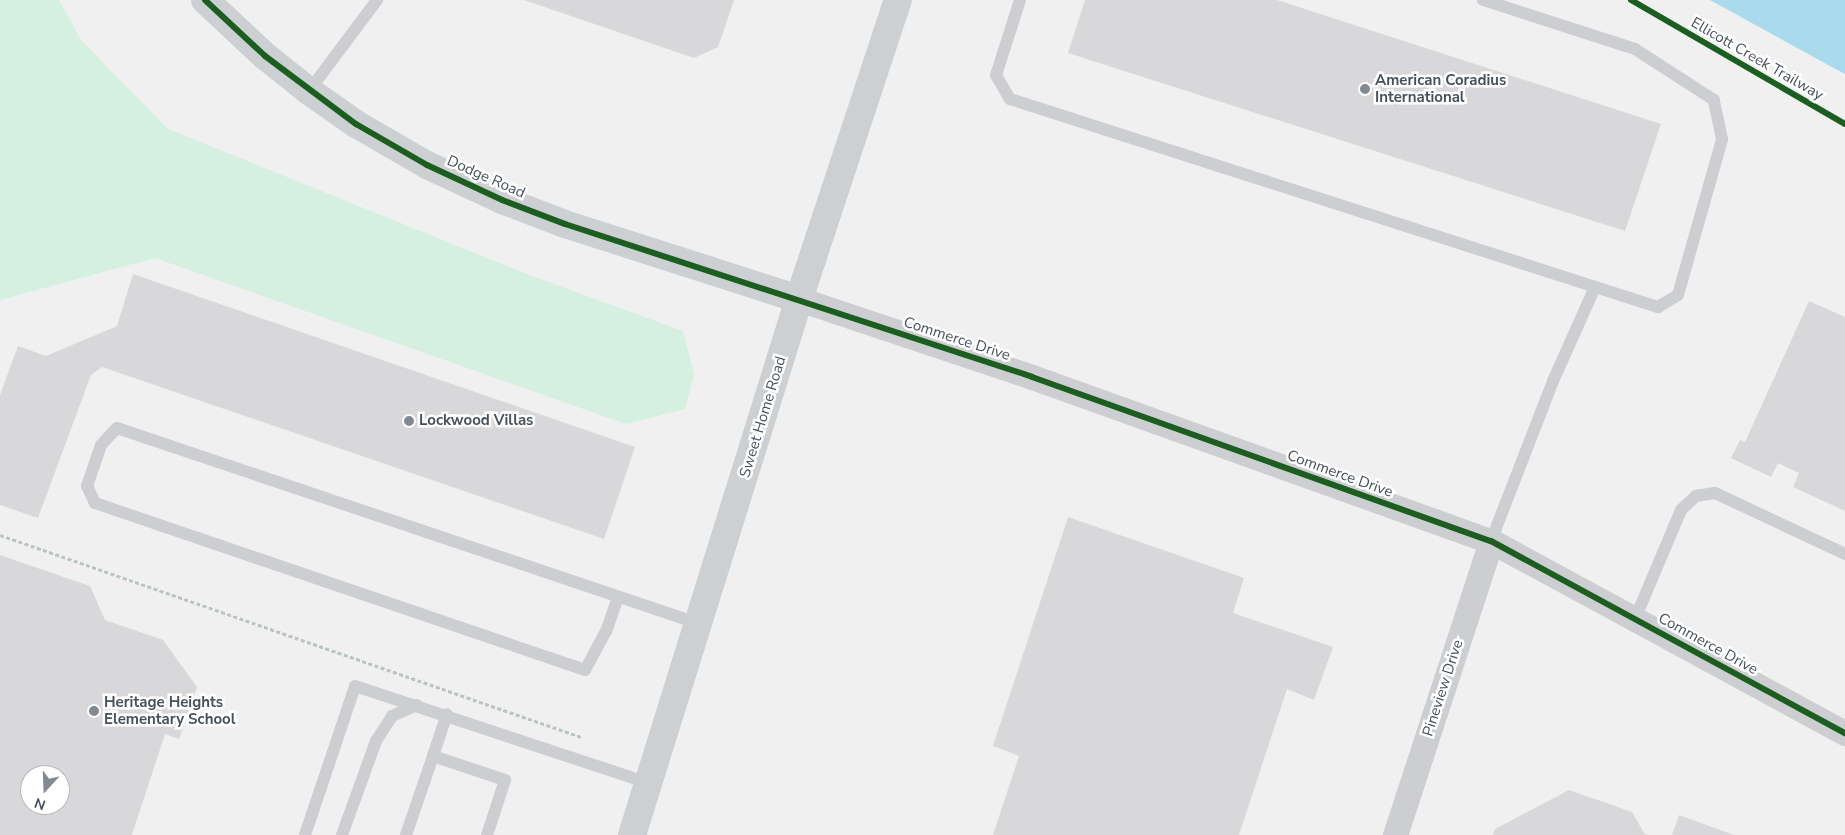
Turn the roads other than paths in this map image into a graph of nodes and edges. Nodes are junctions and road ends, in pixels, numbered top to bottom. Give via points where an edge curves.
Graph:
1 (205, 0) edge
2 (377, 0) edge
3 (898, 0) edge
4 (1020, 0) edge
5 (1483, 0) edge
6 (309, 91) junction
7 (1595, 287) junction
8 (799, 299) junction
9 (1491, 541) junction
10 (1845, 554) edge
11 (618, 597) junction
12 (1635, 619) junction
13 (700, 624) junction
14 (417, 705) junction
15 (447, 714) junction
16 (1845, 733) edge
17 (433, 756) junction
18 (649, 783) junction
19 (305, 835) edge
20 (342, 835) edge
21 (406, 835) edge
22 (487, 835) edge
23 (632, 835) edge
24 (1395, 835) edge

1 - 6 main road, Dodge Road via 265,56
2 - 6 lane
3 - 8 main road, Sweet Home Road
4 - 7 lane via 996,75 1010,99
5 - 7 lane via 1635,49 1714,100 1722,139 1678,295 1658,307
6 - 8 main road, Dodge Road via 356,124 427,165 502,200 565,224
7 - 9 lane via 1553,381
8 - 9 street, Commerce Drive via 1042,380
8 - 13 main road, Sweet Home Road
9 - 12 street, Commerce Drive
9 - 24 street, Pineview Drive
10 - 12 lane via 1715,493 1696,496 1681,510
11 - 11 lane via 117,428 101,445 87,486 95,502 584,670 606,631
11 - 13 lane
12 - 16 street, Commerce Drive
13 - 18 main road, Sweet Home Road
14 - 15 lane
14 - 19 lane via 356,686
14 - 20 lane via 392,716 376,740
15 - 17 lane
15 - 18 lane
17 - 21 lane
17 - 22 lane via 505,780
18 - 23 main road, Sweet Home Road

